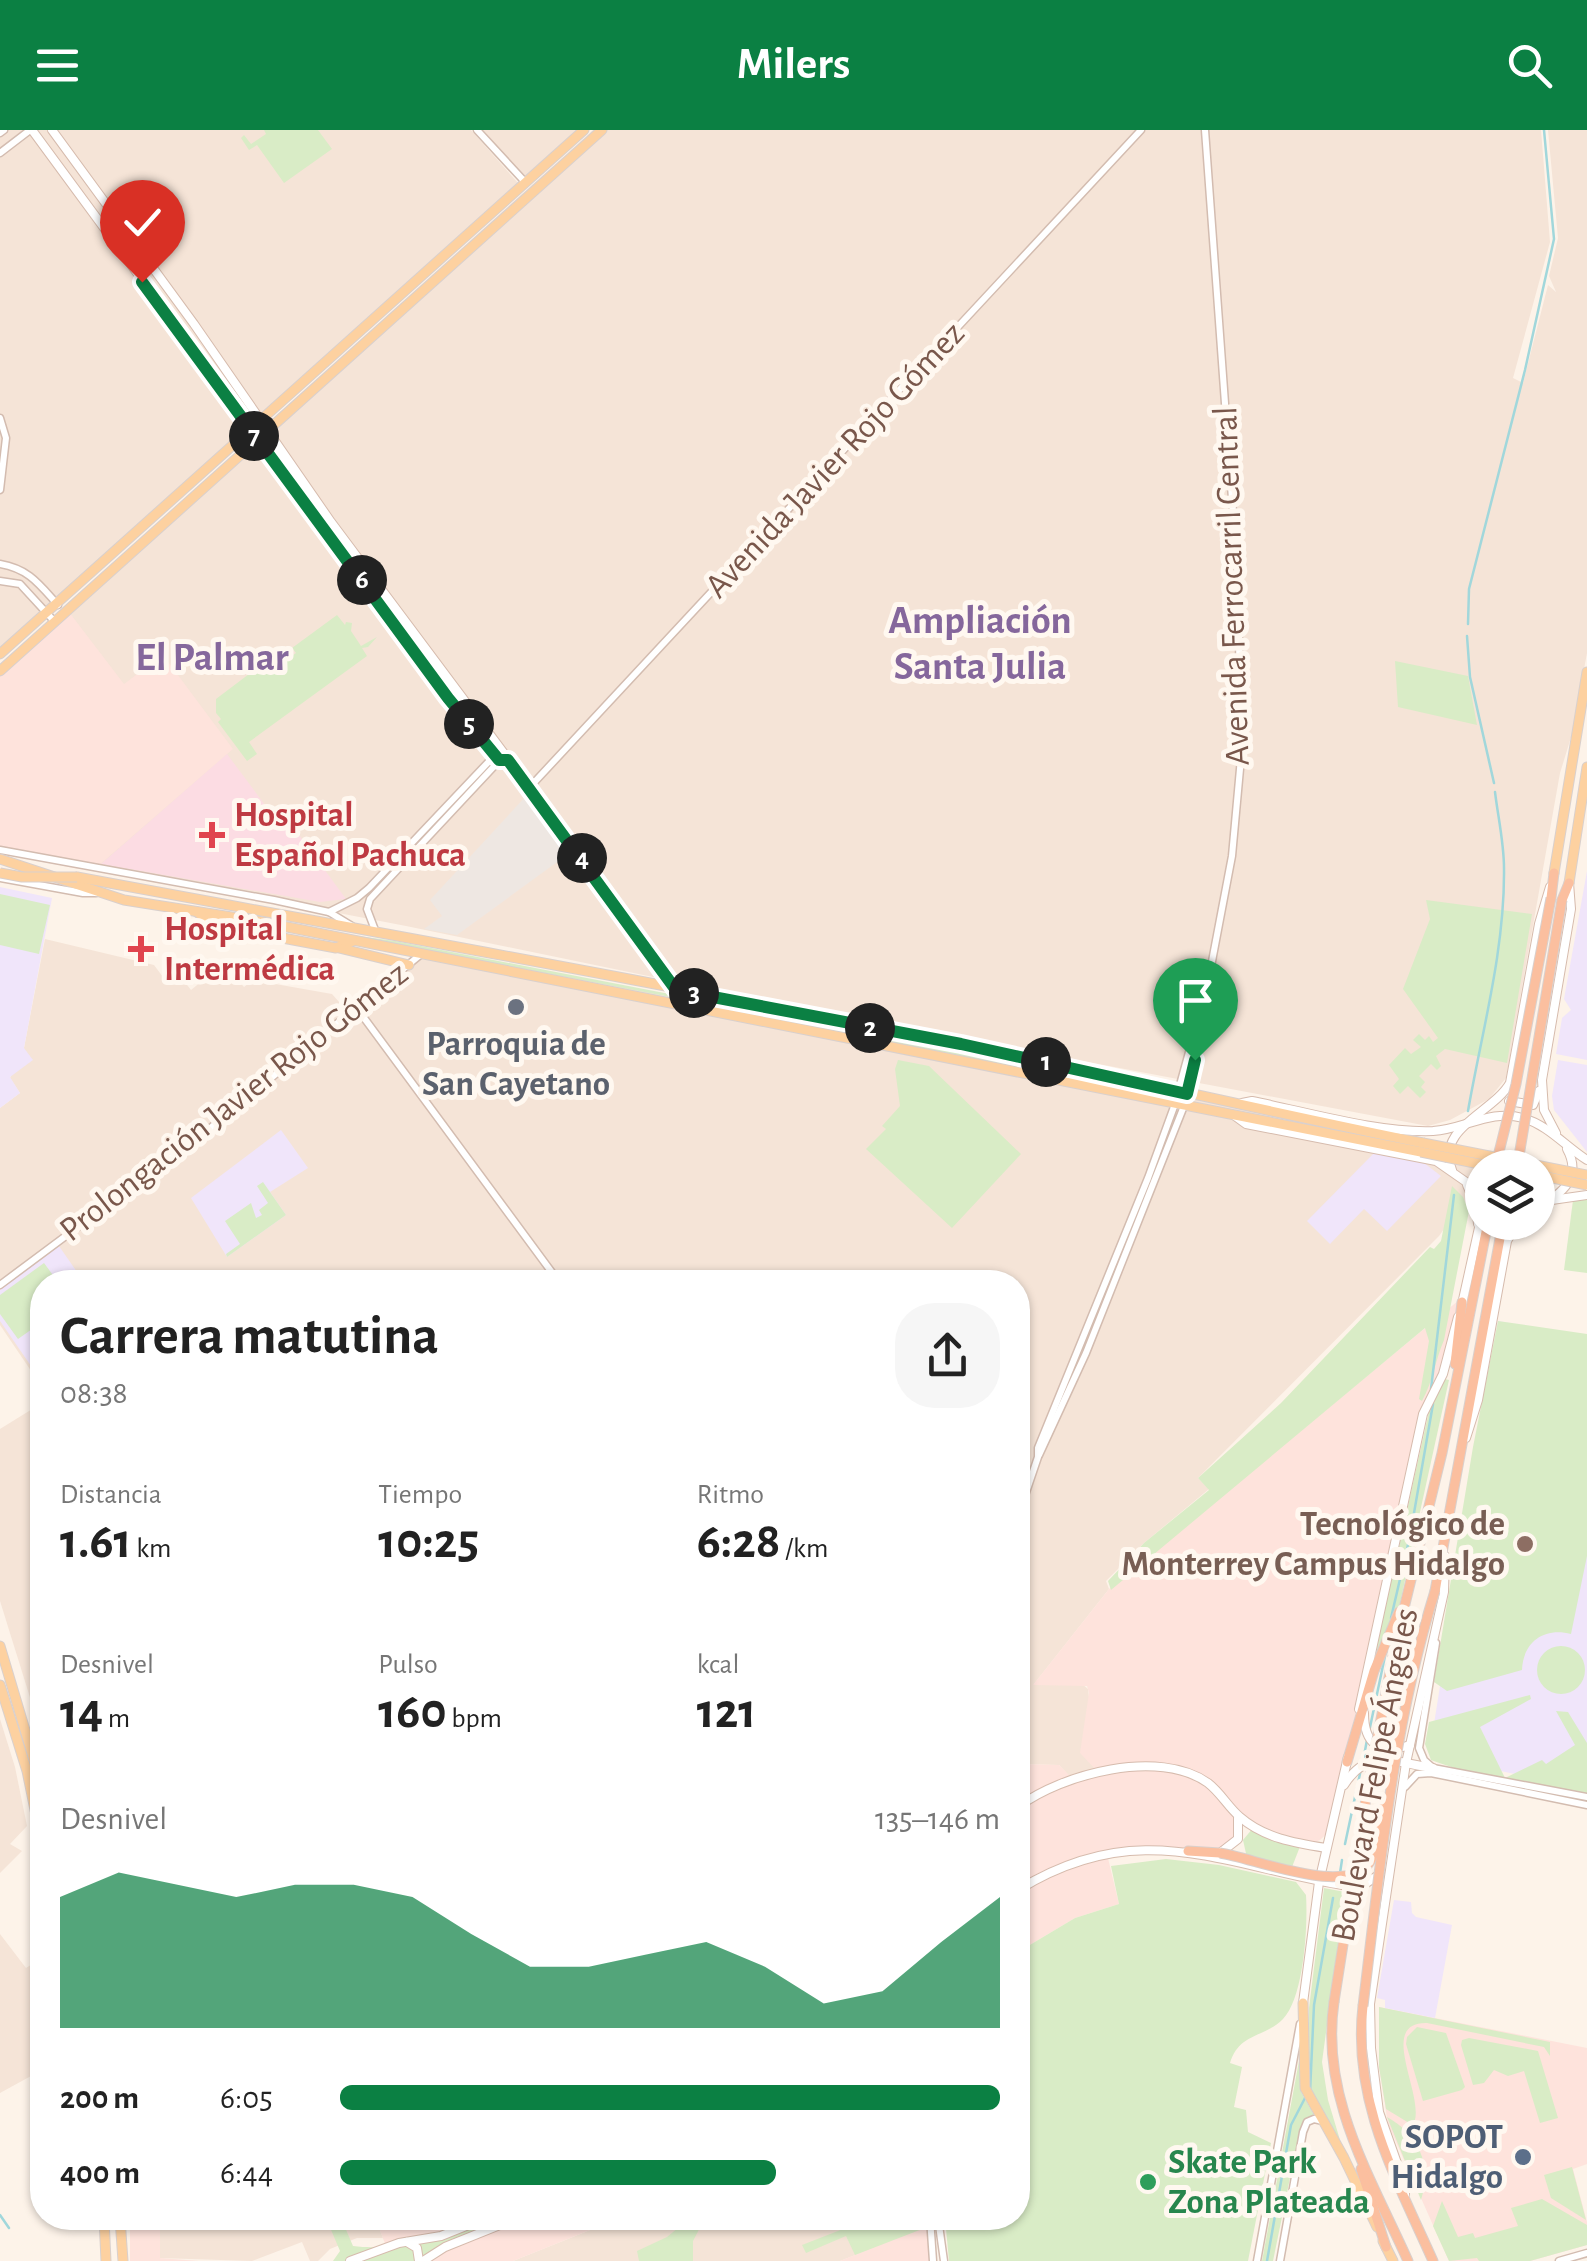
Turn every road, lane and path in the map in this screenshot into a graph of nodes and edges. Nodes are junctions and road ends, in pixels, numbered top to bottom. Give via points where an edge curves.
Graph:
1 (31, 130) edge
2 (52, 130) edge
3 (478, 130) edge
4 (584, 130) edge
5 (602, 130) edge
6 (1141, 130) edge
7 (1205, 130) edge
8 (0, 153) edge
9 (557, 154) junction
10 (565, 163) junction
11 (525, 182) junction
12 (0, 418) edge
13 (259, 421) junction
14 (250, 430) junction
15 (266, 431) junction
16 (256, 439) junction
17 (0, 490) edge
18 (0, 564) edge
19 (0, 581) edge
20 (373, 587) junction
21 (61, 608) junction
22 (51, 617) junction
23 (30, 628) junction
24 (0, 658) edge
25 (0, 671) edge
26 (1587, 672) edge
27 (1575, 740) junction
28 (1587, 742) edge
29 (501, 756) junction
30 (1587, 767) edge
31 (528, 789) junction
32 (0, 850) edge
33 (0, 859) edge
34 (1554, 873) junction
35 (0, 875) edge
36 (1569, 883) junction
37 (96, 892) junction
38 (195, 910) junction
39 (330, 912) junction
40 (353, 926) junction
41 (375, 930) junction
42 (353, 941) junction
43 (336, 948) junction
44 (420, 955) junction
45 (409, 964) junction
46 (676, 990) junction
47 (356, 1007) junction
48 (1542, 1080) junction
49 (1510, 1082) junction
50 (1181, 1099) junction
51 (1232, 1109) junction
52 (1253, 1114) junction
53 (1472, 1120) junction
54 (1426, 1130) junction
55 (1561, 1140) junction
56 (1501, 1150) edge
57 (1520, 1150) edge
58 (1420, 1157) junction
59 (1587, 1160) edge
60 (1465, 1161) edge
61 (1452, 1170) junction
62 (1587, 1176) edge
63 (1555, 1178) edge
64 (1465, 1183) edge
65 (1587, 1185) edge
66 (1587, 1195) edge
67 (1555, 1197) edge
68 (1555, 1199) edge
69 (1476, 1240) edge
70 (1485, 1240) edge
71 (1500, 1240) edge
72 (1508, 1240) edge
73 (551, 1270) edge
74 (0, 1285) edge
75 (1462, 1302) junction
76 (1448, 1424) junction
77 (1462, 1447) junction
78 (1030, 1481) edge
79 (1444, 1550) junction
80 (1413, 1577) junction
81 (1437, 1633) junction
82 (0, 1646) edge
83 (0, 1684) edge
84 (1364, 1708) junction
85 (1410, 1745) junction
86 (30, 1747) edge
87 (1377, 1760) junction
88 (1347, 1762) junction
89 (1406, 1763) junction
90 (1433, 1768) junction
91 (1390, 1784) junction
92 (30, 1786) edge
93 (1526, 1788) junction
94 (1342, 1789) junction
95 (1401, 1796) junction
96 (1587, 1796) edge
97 (1030, 1798) edge
98 (1587, 1805) edge
99 (1399, 1807) junction
100 (1237, 1815) junction
101 (1332, 1830) junction
102 (1308, 1845) junction
103 (1326, 1848) junction
104 (1188, 1851) junction
105 (1220, 1853) junction
106 (1390, 1864) junction
107 (1302, 1878) junction
108 (1319, 1882) junction
109 (1030, 1883) edge
110 (1316, 1900) junction
111 (1304, 2003) junction
112 (1323, 2121) junction
113 (1364, 2171) junction
114 (1404, 2199) junction
115 (105, 2230) edge
116 (121, 2230) edge
117 (456, 2230) edge
118 (487, 2230) edge
119 (931, 2230) edge
120 (940, 2230) edge
121 (406, 2242) junction
122 (1386, 2248) junction
123 (1587, 2253) edge
124 (106, 2261) edge
125 (123, 2261) edge
126 (350, 2261) edge
127 (421, 2261) edge
128 (934, 2261) edge
129 (944, 2261) edge
130 (1257, 2261) edge
131 (1280, 2261) edge
132 (1392, 2261) edge
133 (1408, 2261) edge
134 (1434, 2261) edge
135 (1559, 2261) edge

1 - 8 street
1 - 14 main road
2 - 13 main road
3 - 11 street
4 - 9 main road
5 - 10 main road
6 - 31 street, Avenida Javier Rojo Gómez
7 - 50 street, Avenida Ferrocarril Central via 1238,581 1241,758 1229,874
9 - 10 main road
9 - 11 main road
10 - 15 main road
11 - 13 main road
12 - 17 street via 6,438
13 - 14 main road
13 - 15 main road
14 - 16 main road
14 - 21 main road
15 - 16 main road
15 - 20 main road
16 - 20 main road
16 - 21 main road
18 - 21 street via 27,572
19 - 22 street via 20,584
20 - 29 main road
21 - 22 main road
22 - 23 main road
22 - 25 main road
23 - 24 main road
23 - 24 main road
26 - 27 main road
27 - 28 main road
27 - 34 main road
29 - 31 main road
29 - 39 street via 370,888
29 - 41 street via 370,899
30 - 36 main road
31 - 46 main road
32 - 39 street
33 - 37 main road, bridge
34 - 49 main road
34 - 56 highway, bridge
35 - 37 street
35 - 40 main road, bridge via 78,877
36 - 48 main road
36 - 57 highway, bridge
37 - 38 main road
38 - 42 main road
38 - 43 main road via 213,924
39 - 40 street
40 - 41 main road
41 - 46 main road
42 - 43 main road
42 - 44 main road
43 - 45 main road
44 - 45 street, Prolongación Javier Rojo Gómez
44 - 50 main road
45 - 47 street, Prolongación Javier Rojo Gómez
46 - 50 main road via 978,1048
47 - 73 street
47 - 74 street, Prolongación Javier Rojo Gómez via 208,1130
48 - 49 main road via 1529,1106 1509,1101
48 - 55 main road via 1544,1110
49 - 53 main road
50 - 51 main road
50 - 78 street, Avenida Ferrocarril Central
51 - 52 main road
51 - 54 main road via 1252,1102
51 - 58 main road via 1246,1124
52 - 60 main road, bridge
52 - 62 main road, bridge
53 - 54 main road
53 - 55 main road via 1517,1117
53 - 61 main road via 1451,1141
54 - 58 main road via 1438,1147
55 - 59 main road
55 - 67 main road via 1571,1156 1572,1177
58 - 61 main road
61 - 64 main road
63 - 65 main road, bridge
66 - 68 main road
69 - 75 main road
70 - 76 highway, Boulevard Felipe Ángeles
71 - 77 highway, Boulevard Felipe Ángeles
72 - 77 main road via 1478,1400
75 - 76 highway
75 - 88 main road via 1446,1368 1423,1414
76 - 80 highway, Boulevard Felipe Ángeles
77 - 79 highway, Boulevard Felipe Ángeles
79 - 81 main road
79 - 91 highway, Boulevard Felipe Ángeles, bridge
80 - 84 highway
80 - 113 highway, Boulevard Felipe Ángeles, bridge via 1361,1824 1332,2013 1339,2100
81 - 85 main road
81 - 90 street via 1419,1748
82 - 86 main road
83 - 92 main road
84 - 85 main road via 1369,1742
84 - 88 highway
85 - 89 main road
87 - 89 main road
87 - 94 main road via 1358,1767
87 - 95 main road
88 - 94 main road
89 - 90 main road
89 - 95 main road
90 - 93 street
91 - 105 highway, bridge via 1373,1854 1358,1874 1335,1878
91 - 114 highway, Boulevard Felipe Ángeles, bridge via 1361,2060 1369,2108
93 - 96 street
93 - 98 street
93 - 99 street via 1417,1774
94 - 101 main road
95 - 99 main road
97 - 100 main road via 1087,1774 1165,1766 1207,1783
99 - 106 main road
100 - 102 main road via 1261,1832
100 - 105 main road via 1238,1839
101 - 102 main road
101 - 103 main road
102 - 103 main road
103 - 108 main road
104 - 105 highway
104 - 107 main road
104 - 109 main road via 1129,1849
106 - 108 main road via 1365,1884
106 - 114 main road via 1370,2004 1371,2048 1378,2112
107 - 108 main road
107 - 110 main road
108 - 110 main road
110 - 111 main road
111 - 112 main road via 1305,2088
111 - 130 street
112 - 122 main road
112 - 131 street via 1307,2122 1303,2132
113 - 122 highway
113 - 133 highway, Boulevard Felipe Ángeles
114 - 134 highway, Boulevard Felipe Ángeles
115 - 124 main road
116 - 125 main road
117 - 121 main road
118 - 127 main road
119 - 128 street
120 - 129 street
121 - 126 main road
121 - 127 main road
122 - 132 main road
123 - 135 street

